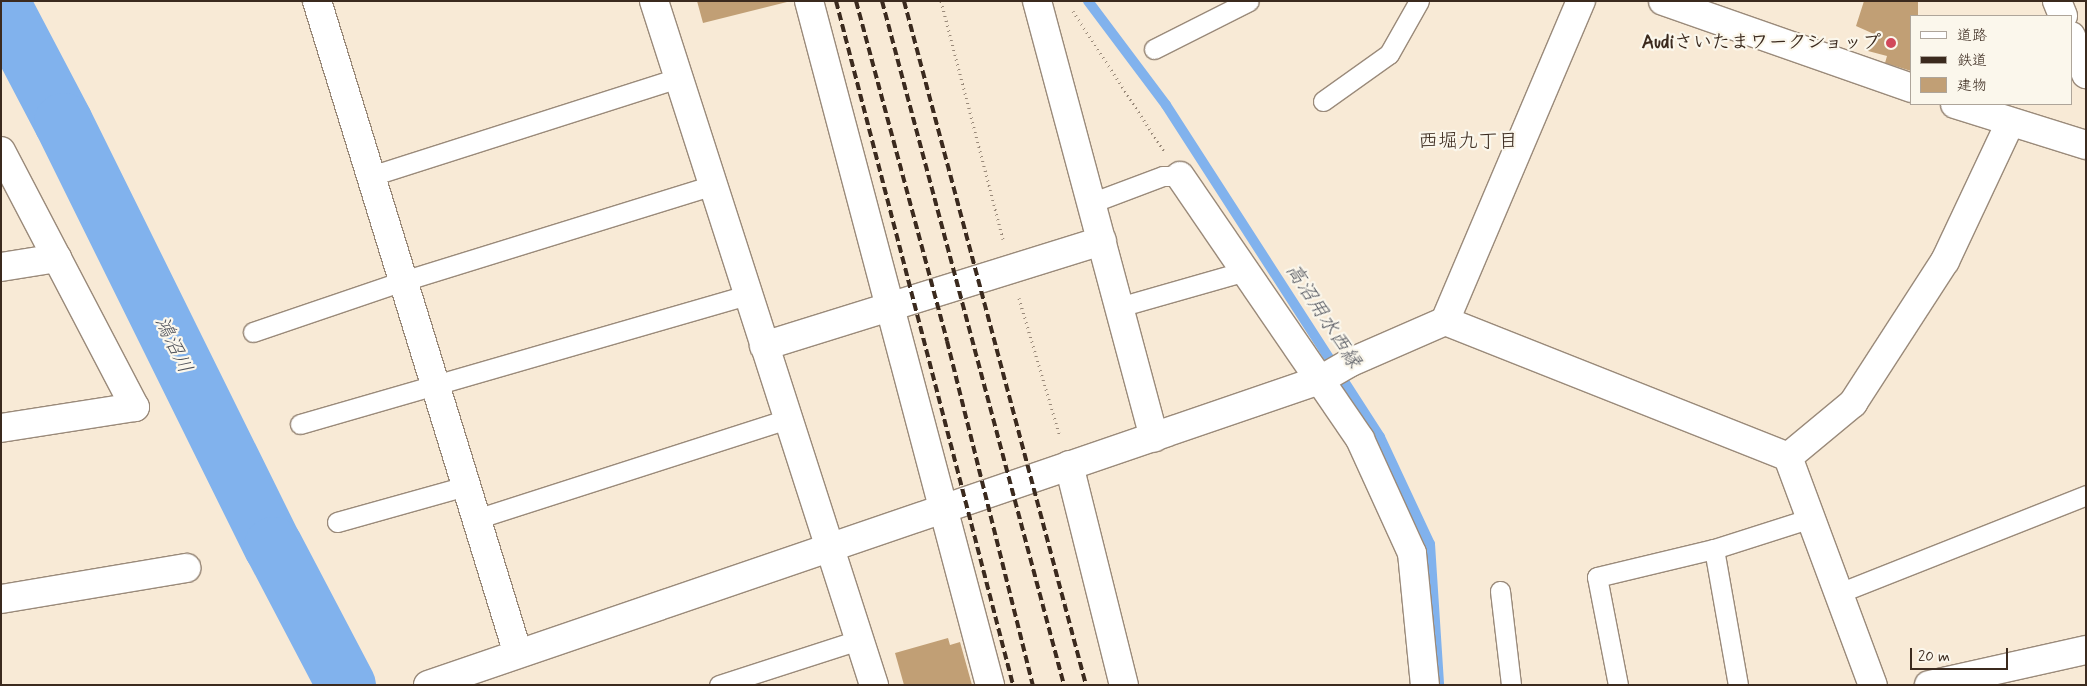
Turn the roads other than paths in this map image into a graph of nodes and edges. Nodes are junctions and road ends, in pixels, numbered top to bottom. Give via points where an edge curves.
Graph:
1 (317, 1) edge
2 (654, 1) edge
3 (809, 1) edge
4 (1037, 1) edge
5 (1249, 1) edge
6 (1419, 1) edge
7 (1580, 1) edge
8 (1662, 1) edge
9 (2058, 1) edge
10 (2063, 15) edge
11 (2072, 39) edge
12 (1154, 49) dead end
13 (2086, 74) edge
14 (679, 78) junction
15 (1910, 88) edge
16 (1323, 101) dead end
17 (1958, 105) edge
18 (2010, 123) junction
19 (2086, 146) edge
20 (1, 151) edge
21 (371, 176) junction
22 (1180, 176) joint
23 (713, 185) junction
24 (1091, 203) junction
25 (1102, 241) junction
26 (57, 258) junction
27 (1, 267) edge
28 (1246, 271) junction
29 (403, 281) junction
30 (748, 295) junction
31 (889, 307) junction
32 (1119, 307) junction
33 (1445, 321) junction
34 (253, 332) dead end
35 (764, 346) junction
36 (1320, 380) junction
37 (435, 386) junction
38 (787, 419) junction
39 (300, 424) dead end
40 (1, 428) edge
41 (1154, 438) junction
42 (1788, 457) junction
43 (1069, 465) junction
44 (466, 486) junction
45 (2086, 495) edge
46 (944, 508) junction
47 (1811, 518) junction
48 (476, 519) junction
49 (337, 522) dead end
50 (828, 548) junction
51 (1714, 549) junction
52 (186, 568) dead end
53 (1500, 591) dead end
54 (1839, 594) junction
55 (1, 598) edge
56 (858, 640) junction
57 (2086, 650) edge
58 (518, 654) junction
59 (428, 685) edge
60 (718, 685) edge
61 (874, 685) edge
62 (990, 685) edge
63 (1124, 685) edge
64 (1425, 685) edge
65 (1512, 685) edge
66 (1618, 685) edge
67 (1738, 685) edge
68 (1873, 685) edge
69 (1929, 685) edge

1 - 21 street
2 - 14 street
3 - 31 street
4 - 24 street
5 - 12 lane
6 - 16 lane via 1389,54
7 - 33 street
8 - 15 street
9 - 10 street
11 - 13 street
14 - 21 lane
14 - 23 street
17 - 18 street
18 - 19 street
18 - 42 street via 1945,261 1853,403
20 - 26 street
21 - 29 street
22 - 24 lane via 1163,176
22 - 28 street
23 - 29 lane
23 - 30 street
24 - 25 street
25 - 31 street
25 - 32 street
26 - 27 street
26 - 40 street via 135,407
28 - 32 lane
28 - 36 street
29 - 34 lane
29 - 37 street
30 - 35 street
30 - 37 lane
31 - 35 street
31 - 46 street
32 - 41 street
33 - 36 street via 1349,363
33 - 42 street
35 - 38 street
36 - 41 street
36 - 64 street via 1360,439 1412,552
37 - 39 lane
37 - 44 street
38 - 48 lane
38 - 50 street
41 - 43 street
42 - 47 street
43 - 46 street
43 - 63 street
44 - 48 street
44 - 49 lane
45 - 54 lane
46 - 50 street
46 - 62 street
47 - 51 lane
47 - 54 street
48 - 58 street
50 - 56 street
50 - 58 street
51 - 66 lane via 1597,577
51 - 67 lane
52 - 55 street
53 - 65 lane
54 - 68 street
56 - 60 lane
56 - 61 street
57 - 69 street
58 - 59 street

